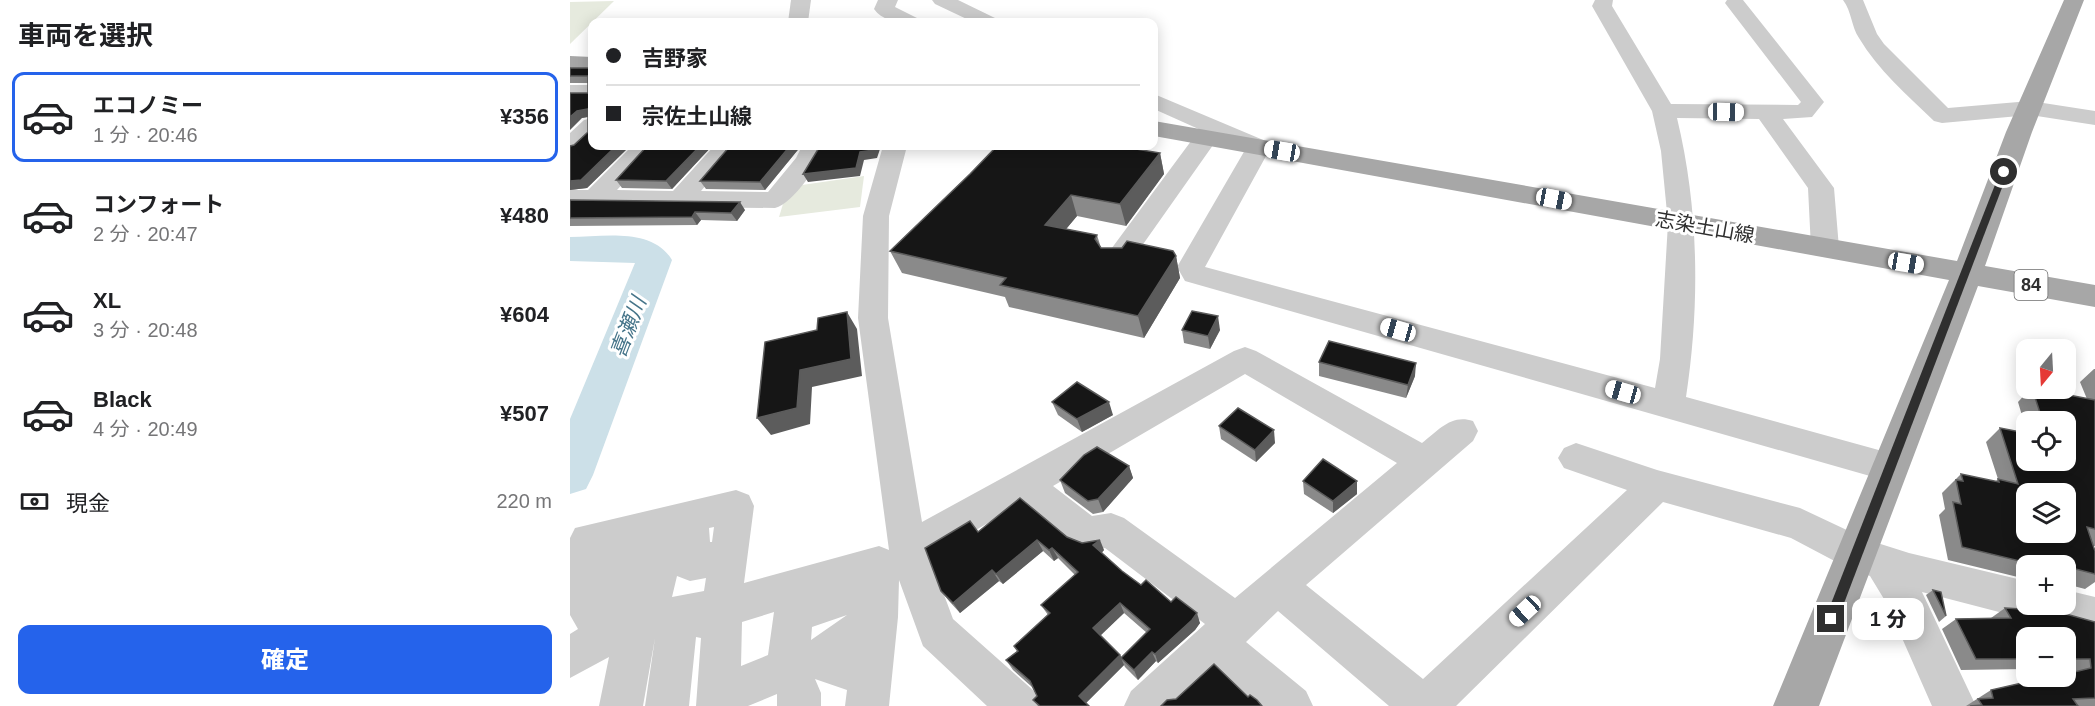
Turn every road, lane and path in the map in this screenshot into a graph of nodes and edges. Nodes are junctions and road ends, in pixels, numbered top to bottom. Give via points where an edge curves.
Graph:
1 (801, 0) edge
2 (888, 0) edge
3 (942, 0) edge
4 (1853, 0) edge
5 (2074, 0) edge
6 (1604, 1) edge
7 (1735, 3) dead end
8 (799, 18) edge
9 (902, 18) edge
10 (980, 18) edge
11 (570, 63) edge
12 (588, 64) edge
13 (570, 92) edge
14 (588, 92) edge
15 (1158, 103) edge
16 (2030, 108) junction
17 (1664, 111) junction
18 (1767, 112) junction
19 (2095, 118) edge
20 (588, 129) edge
21 (1158, 130) edge
22 (1206, 138) junction
23 (570, 146) edge
24 (1259, 147) junction
25 (640, 150) edge
26 (723, 150) edge
27 (812, 150) edge
28 (894, 150) edge
29 (582, 199) edge
30 (680, 199) junction
31 (1682, 223) junction
32 (1825, 248) junction
33 (1117, 260) edge
34 (1967, 274) junction
35 (2095, 296) edge
36 (1668, 405) junction
37 (1461, 431) dead end
38 (1576, 458) dead end
39 (1423, 461) junction
40 (1891, 467) junction
41 (1025, 484) junction
42 (1657, 485) junction
43 (643, 543) junction
44 (908, 550) junction
45 (729, 557) junction
46 (1871, 559) junction
47 (1277, 586) junction
48 (570, 590) edge
49 (2016, 597) edge
50 (879, 601) junction
51 (2076, 612) edge
52 (722, 615) junction
53 (2095, 616) edge
54 (1225, 633) junction
55 (617, 634) edge
56 (869, 691) edge
57 (718, 701) edge
58 (621, 706) edge
59 (667, 706) edge
60 (1018, 706) edge
61 (1146, 706) edge
62 (1291, 706) edge
63 (1424, 706) edge
64 (1796, 706) edge
65 (1953, 706) edge

1 - 8 street
2 - 9 street via 884,9
3 - 10 street
4 - 16 street via 1865,19 1867,36 1942,116
5 - 16 main road
6 - 17 street via 1602,6
7 - 18 street via 1813,102 1804,112
11 - 12 main road
13 - 14 street
15 - 24 street
16 - 19 street
16 - 34 main road
17 - 18 street
17 - 31 street
18 - 32 street via 1821,188
20 - 23 street
21 - 22 main road, 志染土山線
22 - 24 main road, 志染土山線
22 - 33 street
24 - 31 main road, 志染土山線
24 - 36 street via 1191,267 1195,274
25 - 29 street
26 - 30 street
27 - 30 street via 775,200
28 - 44 street via 876,216 873,318
29 - 30 street
31 - 32 main road, 志染土山線
31 - 36 street via 1676,359
32 - 34 main road, 志染土山線
34 - 35 main road, 84
34 - 40 main road
36 - 40 street
37 - 39 street
38 - 42 street
39 - 41 street via 1245,359
39 - 47 street
40 - 46 main road
41 - 44 street
41 - 54 street via 1086,534 1111,530 1148,572
42 - 46 street via 1800,524
42 - 63 street
43 - 45 street via 692,531 690,563
43 - 45 street via 736,507
43 - 48 street via 588,540
43 - 55 street
44 - 60 street via 937,632
45 - 52 street
46 - 49 street
46 - 64 main road
46 - 65 street via 1900,591
47 - 54 street
47 - 63 street
50 - 52 street via 879,564
50 - 56 street
50 - 56 street via 819,660
50 - 57 street via 793,614 788,669
51 - 53 street
52 - 55 street
52 - 57 street
54 - 61 street
54 - 62 street
55 - 58 street
55 - 59 street

